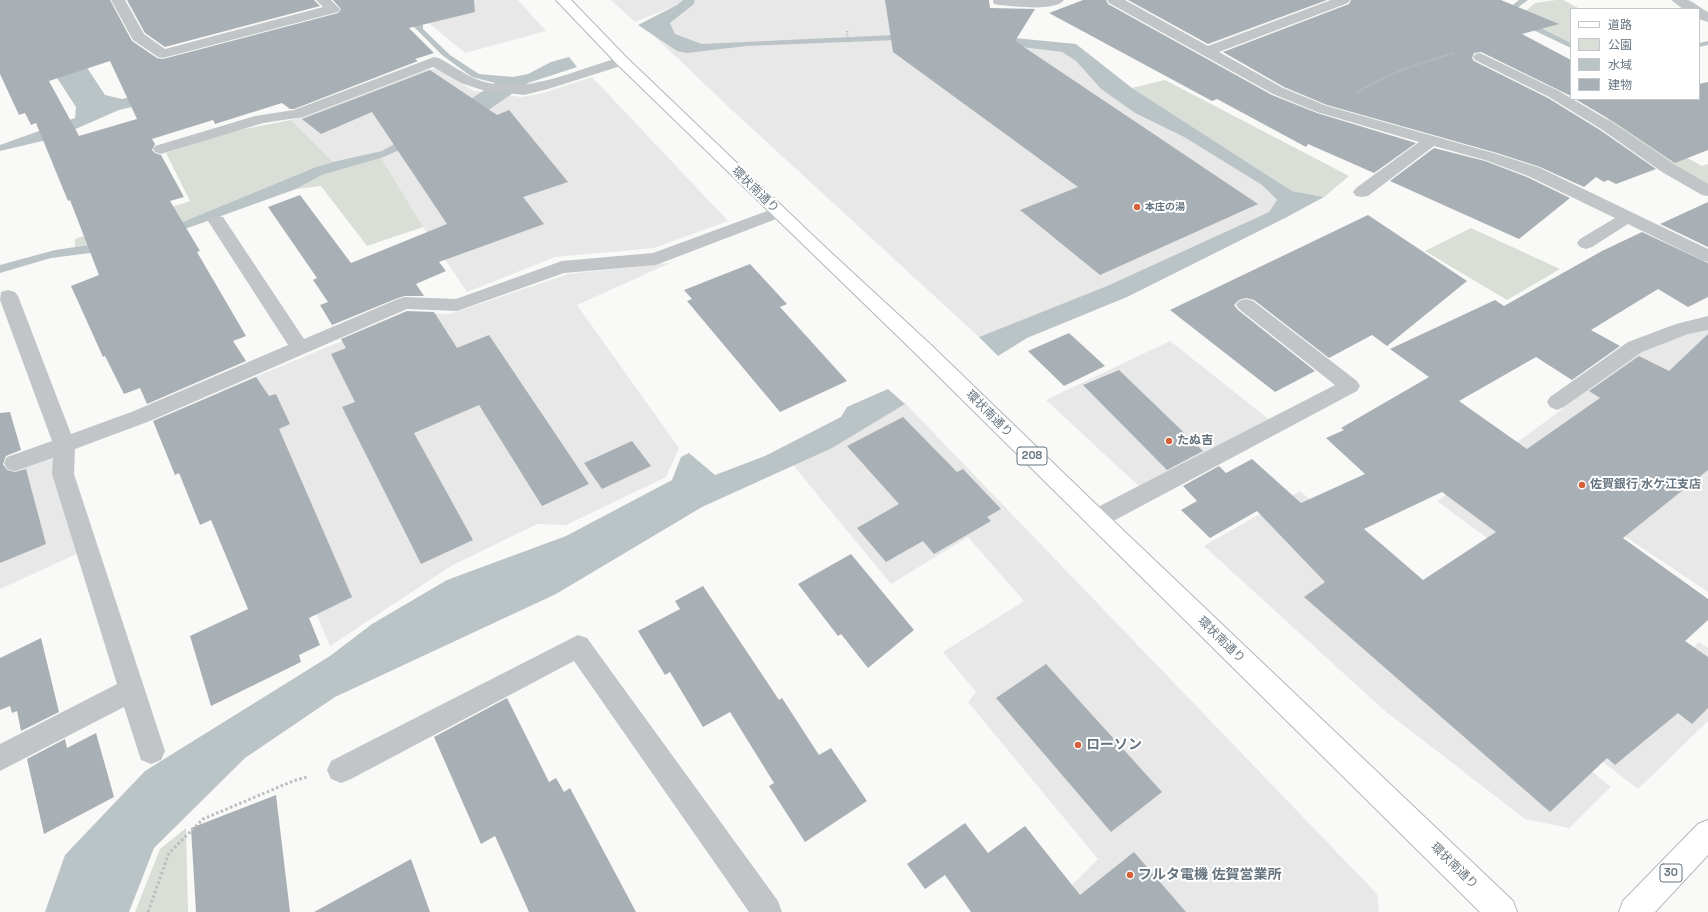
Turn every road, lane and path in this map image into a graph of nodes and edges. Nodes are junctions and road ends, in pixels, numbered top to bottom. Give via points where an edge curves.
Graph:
1 (118, 0) edge
2 (323, 0) edge
3 (563, 0) edge
4 (1056, 0) edge
5 (1114, 0) edge
6 (1343, 0) edge
7 (1678, 0) edge
8 (999, 1) dead end
9 (1691, 8) edge
10 (847, 31) dead end
11 (848, 43) dead end
12 (1214, 49) junction
13 (1461, 53) dead end
14 (1480, 57) dead end
15 (622, 60) junction
16 (1322, 109) junction
17 (1430, 141) junction
18 (161, 149) dead end
19 (1708, 190) edge
20 (1362, 192) dead end
21 (778, 212) junction
22 (1628, 217) junction
23 (217, 221) dead end
24 (1586, 243) dead end
25 (1708, 256) edge
26 (8, 296) dead end
27 (1246, 304) dead end
28 (1708, 323) edge
29 (299, 348) junction
30 (1557, 402) dead end
31 (64, 445) junction
32 (14, 463) dead end
33 (1096, 519) junction
34 (131, 690) junction
35 (151, 751) dead end
36 (0, 758) edge
37 (341, 770) joint
38 (1708, 834) edge
39 (148, 912) edge
40 (767, 912) edge
41 (1502, 912) edge
42 (1634, 912) edge

1 - 2 street via 138,37 163,54 333,9
3 - 15 main road, 環状南通り / 208
4 - 8 street via 1047,3
5 - 12 street via 1141,7
6 - 12 street
7 - 9 street
10 - 11 path
12 - 16 street via 1278,91
13 - 16 path via 1420,64 1368,85 1345,100
14 - 19 street via 1554,94 1607,126 1668,168
15 - 18 street via 524,90 488,87 466,80 434,61 297,114 261,119
15 - 21 main road, 環状南通り / 208
16 - 17 street
17 - 20 street
17 - 22 street via 1491,157 1534,172
21 - 29 street via 656,259 562,267 457,305 405,303
21 - 33 main road, 環状南通り / 208 via 922,348
22 - 24 street
22 - 25 street
23 - 29 street
26 - 31 street
27 - 33 street via 1350,386
28 - 30 street via 1683,329 1635,347
29 - 31 street via 142,416
31 - 32 street
31 - 34 street via 64,474
33 - 41 main road, 環状南通り / 208
34 - 35 street
34 - 36 street
37 - 39 path via 293,780 203,819 168,853
37 - 40 street via 578,646
38 - 42 main road, 30

